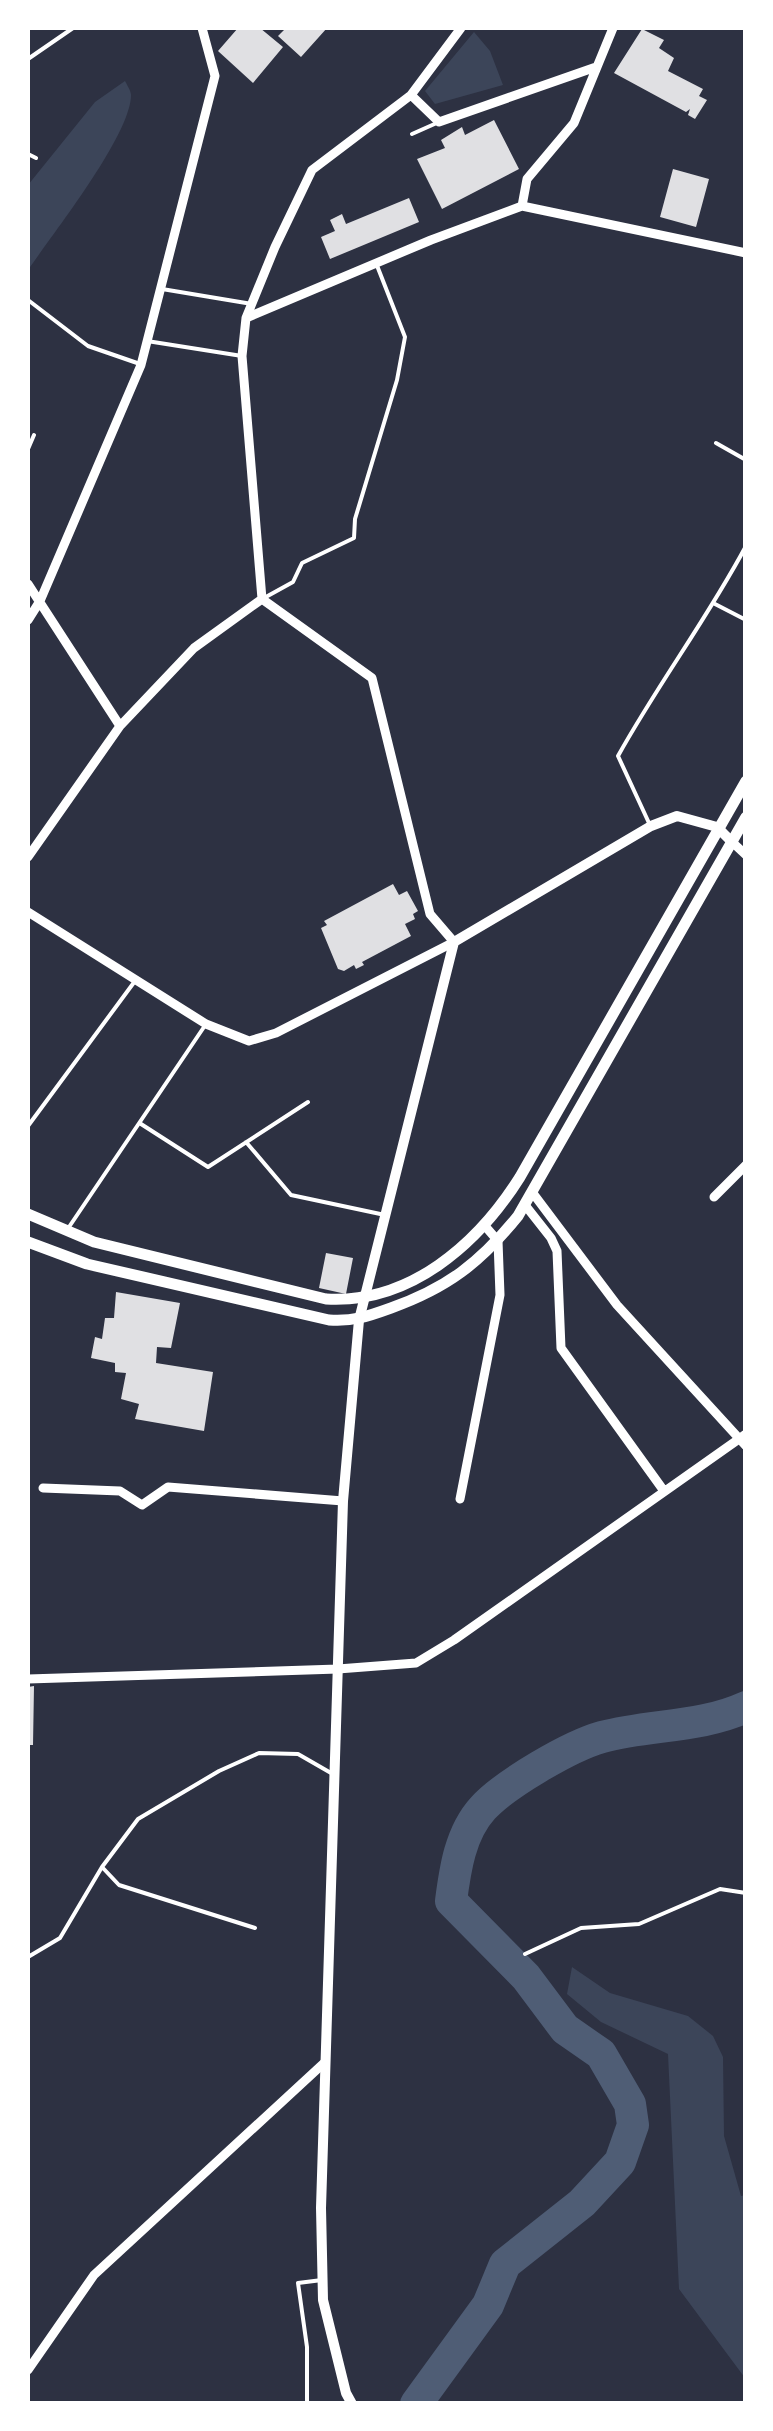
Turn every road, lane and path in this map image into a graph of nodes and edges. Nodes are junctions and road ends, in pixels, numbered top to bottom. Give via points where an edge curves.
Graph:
1 (73, 28) edge
2 (202, 28) edge
3 (444, 28) edge
4 (461, 28) edge
5 (613, 28) edge
6 (453, 37) junction
7 (28, 59) edge
8 (596, 67) junction
9 (410, 95) junction
10 (439, 122) junction
11 (412, 134) dead end
12 (28, 154) edge
13 (36, 158) dead end
14 (522, 206) junction
15 (746, 253) edge
16 (376, 263) junction
17 (161, 289) junction
18 (28, 300) edge
19 (252, 304) junction
20 (246, 318) junction
21 (148, 341) junction
22 (242, 356) junction
23 (142, 365) junction
24 (34, 435) dead end
25 (716, 443) dead end
26 (28, 449) edge
27 (746, 460) edge
28 (746, 546) edge
29 (28, 584) edge
30 (40, 600) junction
31 (262, 600) junction
32 (715, 604) junction
33 (28, 620) edge
34 (746, 620) edge
35 (120, 726) junction
36 (746, 781) edge
37 (746, 816) edge
38 (651, 826) junction
39 (717, 828) junction
40 (731, 841) junction
41 (746, 855) edge
42 (28, 857) edge
43 (28, 912) edge
44 (454, 942) junction
45 (136, 980) junction
46 (206, 1024) junction
47 (308, 1102) dead end
48 (141, 1124) junction
49 (28, 1126) edge
50 (246, 1142) junction
51 (746, 1165) edge
52 (532, 1192) junction
53 (714, 1197) dead end
54 (525, 1205) junction
55 (28, 1214) edge
56 (385, 1215) junction
57 (485, 1226) junction
58 (498, 1241) junction
59 (28, 1242) edge
60 (59, 1242) junction
61 (363, 1296) junction
62 (359, 1320) junction
63 (743, 1439) edge
64 (43, 1488) dead end
65 (664, 1491) junction
66 (460, 1499) dead end
67 (343, 1501) junction
68 (338, 1669) junction
69 (28, 1679) edge
70 (333, 1774) junction
71 (102, 1867) junction
72 (746, 1893) edge
73 (255, 1928) dead end
74 (525, 1954) dead end
75 (28, 1957) edge
76 (324, 2063) junction
77 (322, 2280) junction
78 (28, 2370) edge
79 (307, 2404) edge
80 (352, 2404) edge

1 - 7 lane
2 - 17 street via 215,76
3 - 6 street
4 - 6 street
5 - 8 street
6 - 9 street
8 - 10 street
8 - 14 street via 574,124 527,179
9 - 10 street
9 - 19 street via 312,170
10 - 11 lane
12 - 13 lane
14 - 15 street
14 - 16 street
16 - 20 street
16 - 31 lane via 404,337 354,538 302,562 293,582
17 - 19 lane
17 - 21 street
18 - 23 lane via 88,346
19 - 20 street
20 - 22 street
21 - 22 lane
21 - 23 street
22 - 31 street
23 - 30 street
24 - 26 lane
25 - 27 lane
28 - 32 lane
29 - 30 street
30 - 33 street
30 - 35 street
31 - 35 street via 194,648
31 - 44 street via 372,678 430,914
32 - 34 lane
32 - 38 lane via 618,756
35 - 42 street
36 - 39 main road
37 - 40 main road
38 - 39 street via 677,816
38 - 44 street
39 - 40 street
39 - 57 main road via 520,1177
40 - 41 street
40 - 52 main road
43 - 45 street
44 - 46 street via 276,1033 249,1040
44 - 56 street
45 - 46 street
45 - 49 lane
46 - 48 lane
47 - 50 lane
48 - 50 lane via 208,1167
48 - 60 lane
50 - 56 lane via 291,1195
51 - 53 street
52 - 54 main road
52 - 63 street via 617,1305
54 - 58 main road
54 - 65 street via 557,1251 561,1348
55 - 60 main road
56 - 61 street
57 - 58 street
57 - 61 main road via 421,1276
58 - 62 main road via 441,1288
58 - 66 street via 500,1295
59 - 60 main road
60 - 61 main road via 326,1299
60 - 62 main road via 87,1264 329,1320
61 - 62 street
62 - 67 street
63 - 65 street
64 - 67 street via 120,1492 142,1505 168,1487
65 - 68 street via 416,1663
67 - 68 street
68 - 69 street
68 - 70 street
70 - 71 lane via 298,1754 259,1753 138,1819
70 - 76 street
71 - 73 lane via 119,1886
71 - 75 lane via 60,1938
72 - 74 lane via 720,1889 639,1924 581,1928
76 - 77 street
76 - 78 street via 94,2275
77 - 79 lane via 298,2283
77 - 80 street

